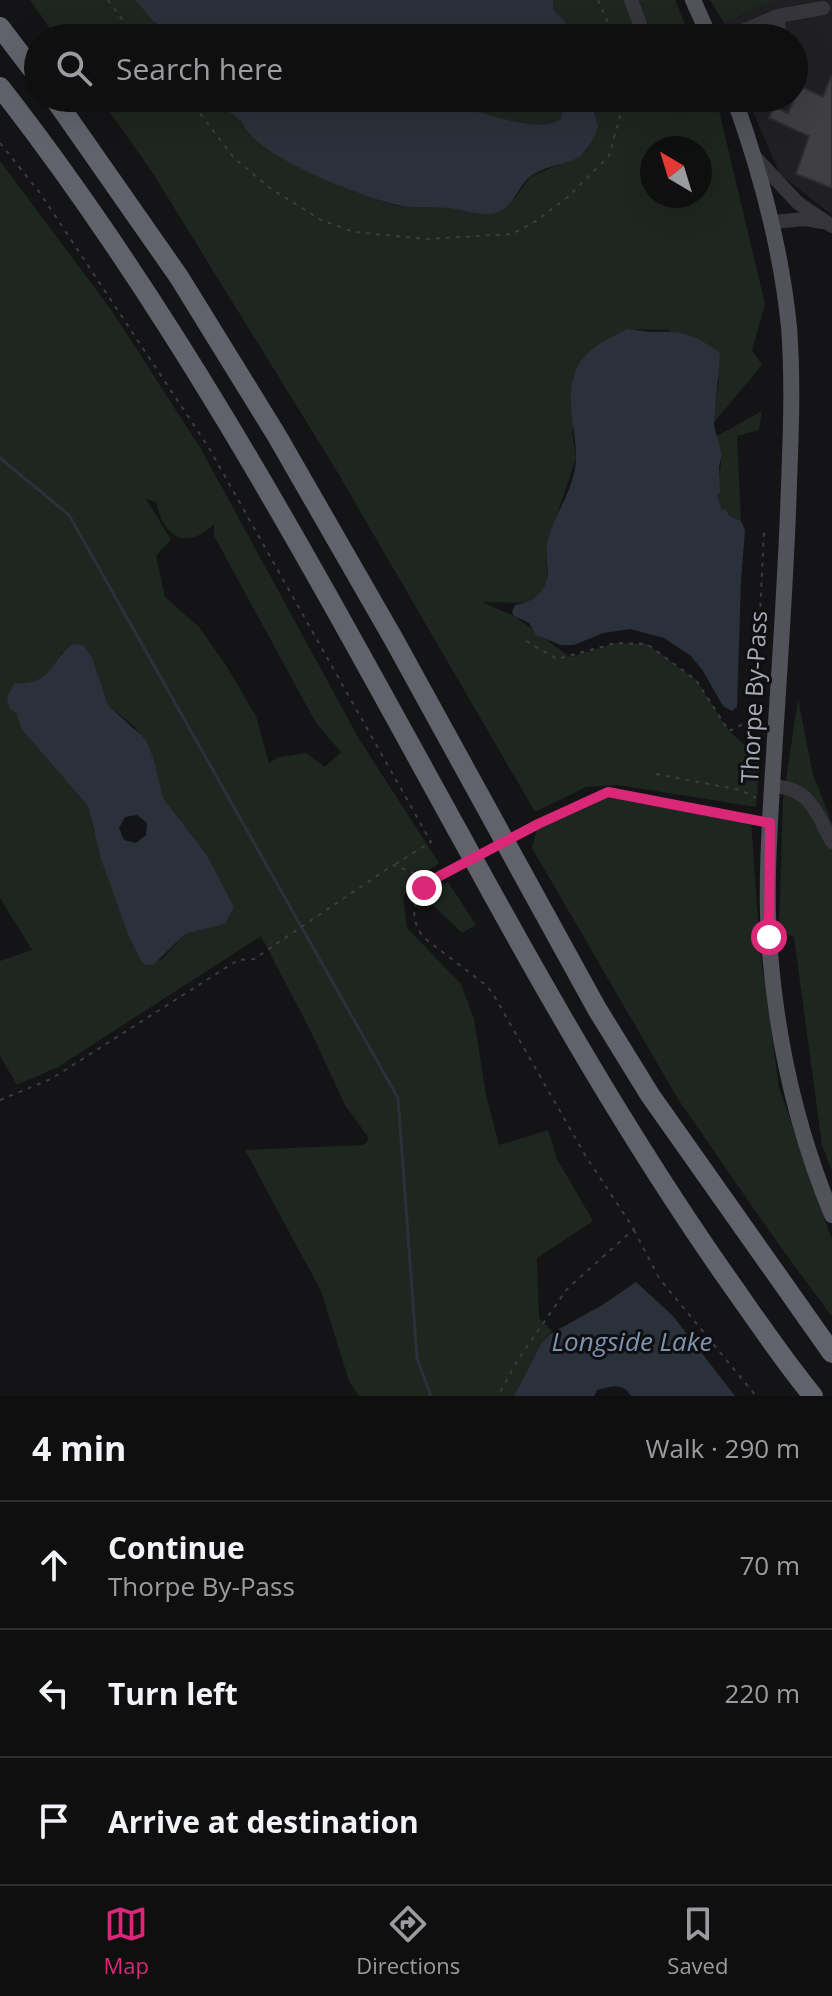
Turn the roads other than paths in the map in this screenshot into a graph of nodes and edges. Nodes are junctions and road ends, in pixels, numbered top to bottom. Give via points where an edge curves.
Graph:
1 (631, 0) edge
2 (693, 0) edge
3 (823, 8) dead end
4 (778, 16) junction
5 (640, 24) edge
6 (704, 24) edge
7 (759, 24) edge
8 (778, 24) edge
9 (0, 27) edge
10 (24, 59) edge
11 (0, 87) edge
12 (64, 112) edge
13 (739, 112) edge
14 (756, 158) junction
15 (773, 222) junction
16 (829, 225) edge
17 (772, 786) junction
18 (832, 842) edge
19 (832, 1215) edge
20 (832, 1353) edge
21 (813, 1396) edge

1 - 5 street
2 - 6 main road
3 - 4 street
4 - 7 street
4 - 8 street
9 - 10 highway
11 - 21 highway via 187,356 328,594 553,1004 674,1201
12 - 20 highway via 179,277 277,436 642,1083
13 - 14 main road, Thorpe By-Pass
14 - 15 main road, Thorpe By-Pass
14 - 16 street via 798,203
15 - 16 street via 805,219
15 - 17 main road, Thorpe By-Pass via 792,390
17 - 18 street via 804,795
17 - 19 main road, Thorpe By-Pass via 769,937 776,1001 796,1103

